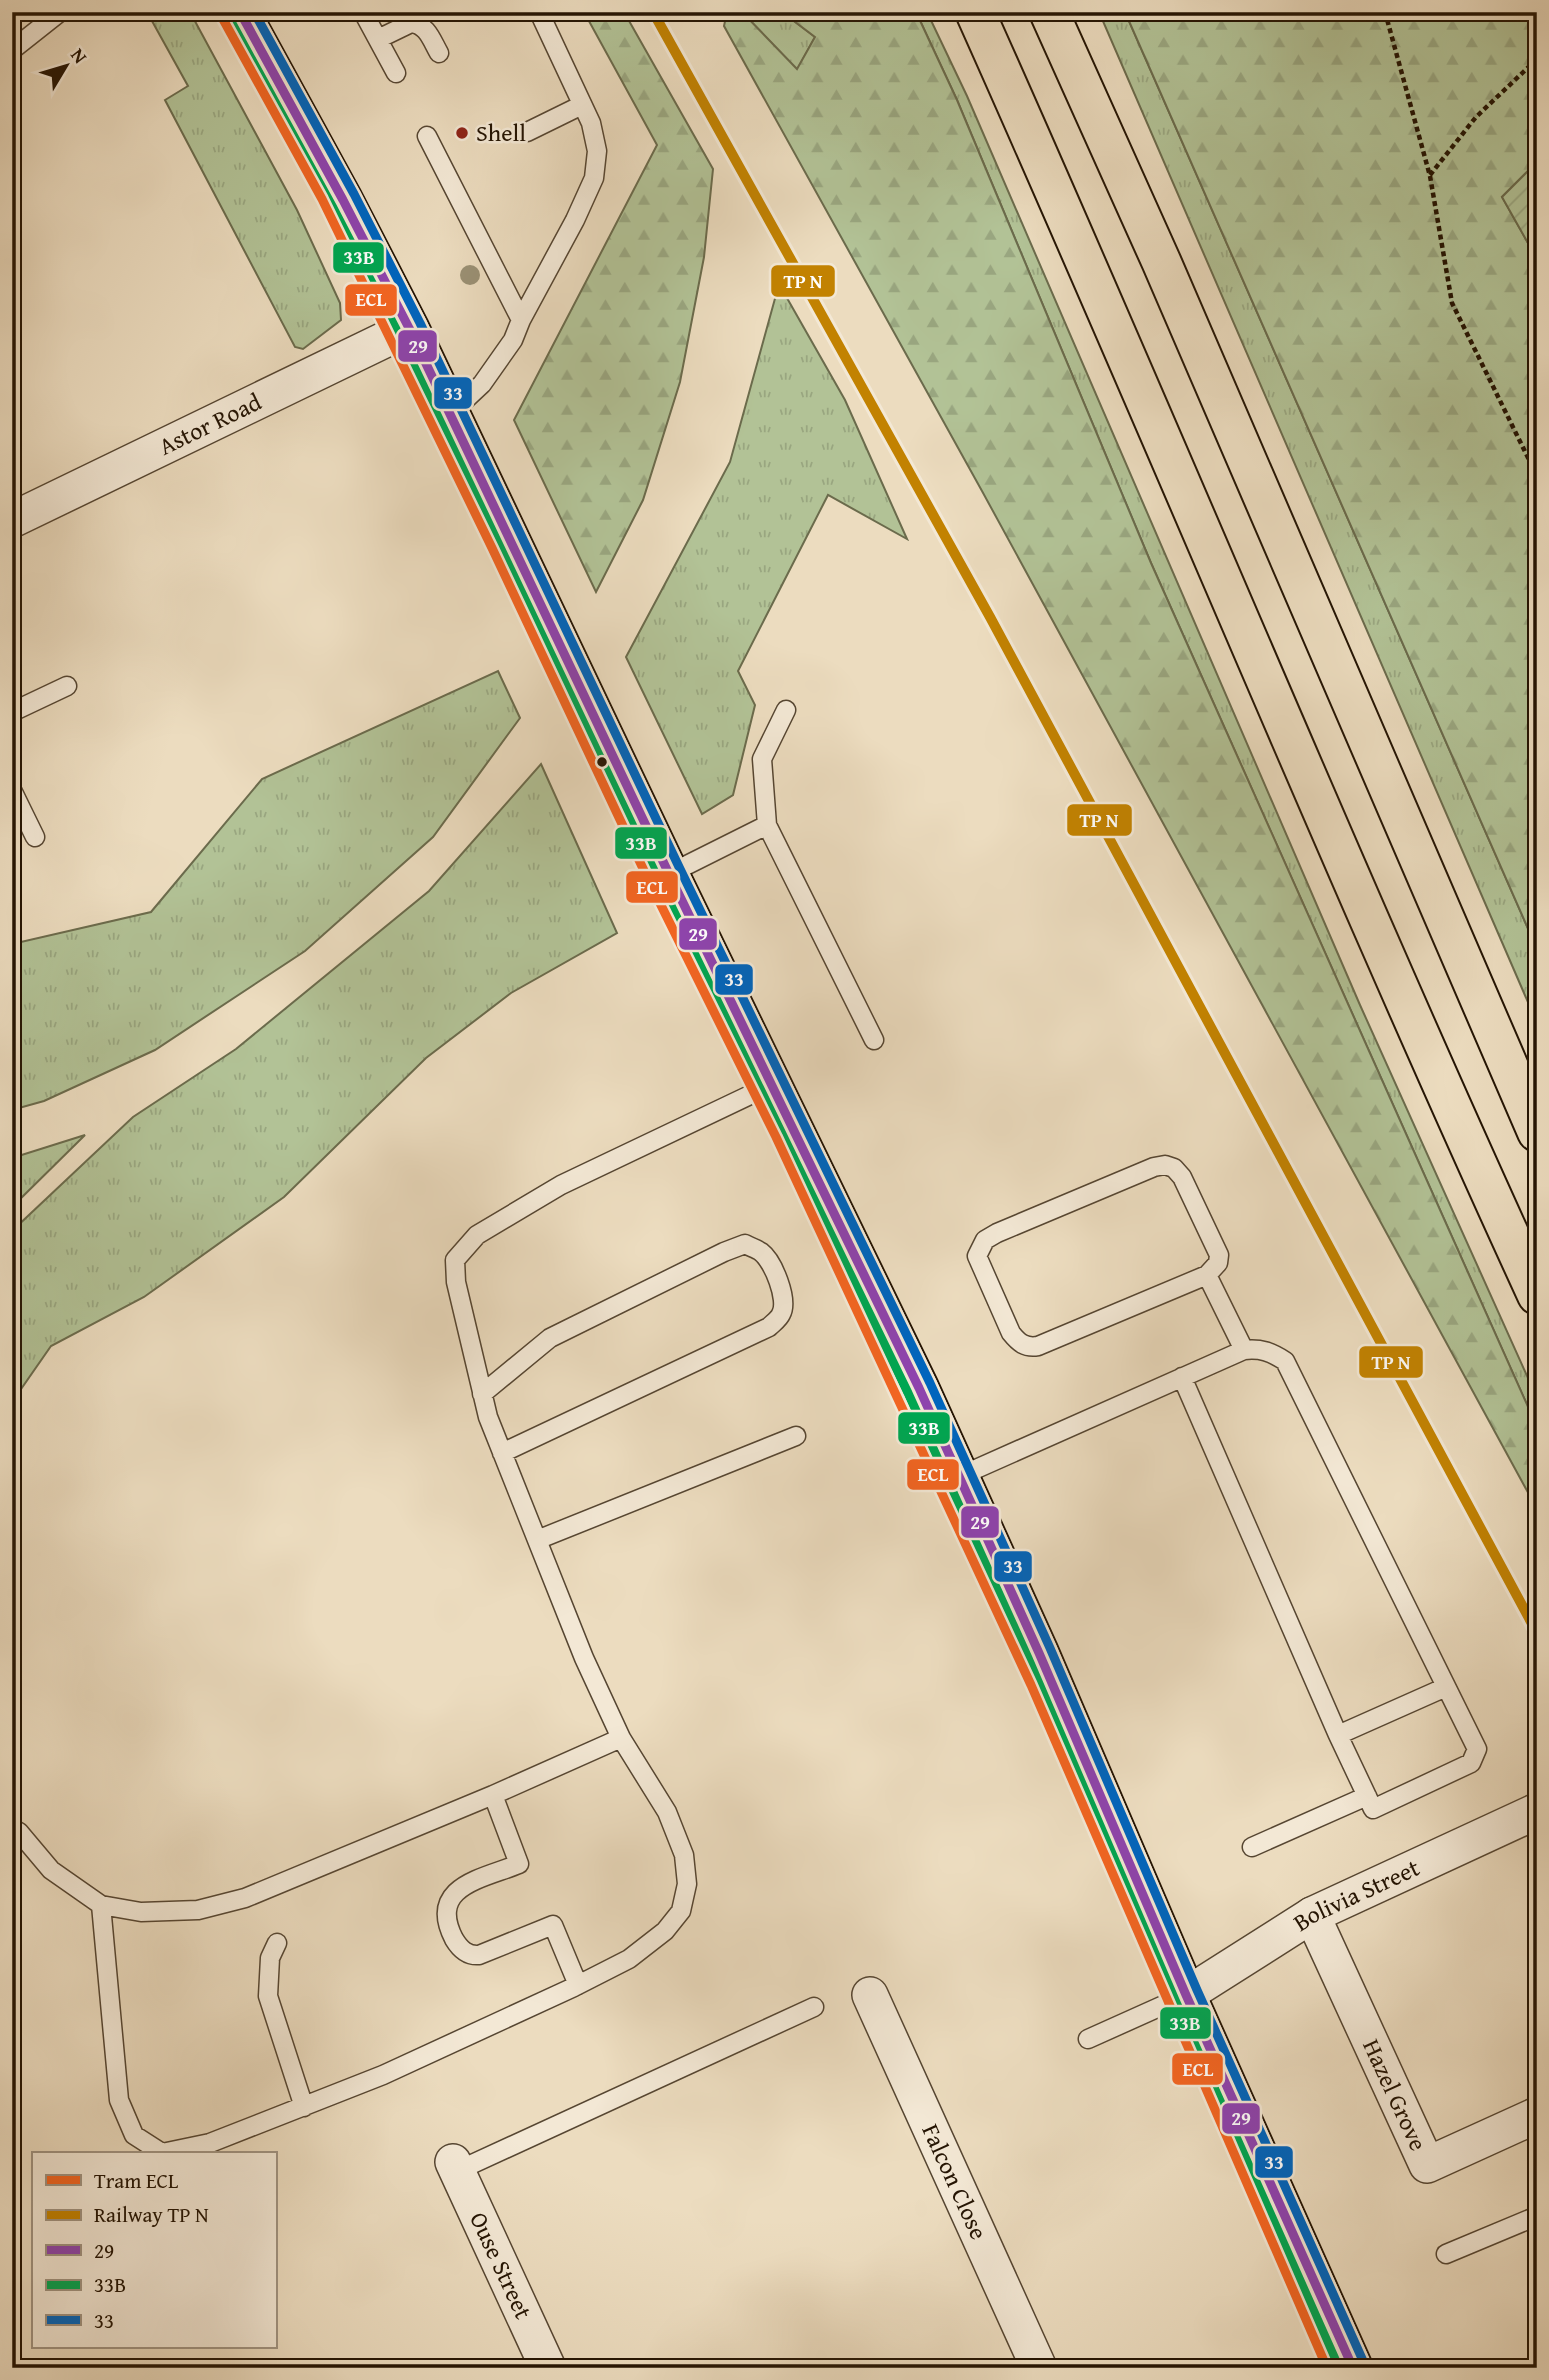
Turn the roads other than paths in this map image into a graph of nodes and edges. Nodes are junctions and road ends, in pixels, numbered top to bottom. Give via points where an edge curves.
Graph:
1 (60, 12) edge
2 (240, 12) edge
3 (363, 12) edge
4 (539, 12) edge
5 (975, 12) edge
6 (1049, 12) edge
7 (378, 39) junction
8 (12, 50) edge
9 (439, 53) dead end
10 (396, 73) dead end
11 (582, 104) junction
12 (527, 132) dead end
13 (427, 136) dead end
14 (521, 320) junction
15 (409, 328) junction
16 (450, 414) junction
17 (12, 520) edge
18 (67, 686) dead end
19 (786, 710) dead end
20 (12, 712) edge
21 (12, 790) edge
22 (767, 825) junction
23 (35, 837) dead end
24 (669, 874) junction
25 (874, 1040) dead end
26 (771, 1085) junction
27 (1537, 1132) edge
28 (1207, 1275) junction
29 (1537, 1295) edge
30 (1244, 1350) junction
31 (1182, 1377) junction
32 (482, 1394) junction
33 (796, 1436) dead end
34 (502, 1453) junction
35 (958, 1476) junction
36 (537, 1540) junction
37 (1446, 1687) junction
38 (1338, 1735) junction
39 (621, 1738) junction
40 (493, 1795) junction
41 (1367, 1796) junction
42 (1537, 1811) edge
43 (12, 1828) edge
44 (1252, 1847) dead end
45 (101, 1905) junction
46 (1312, 1914) junction
47 (277, 1943) dead end
48 (578, 1985) junction
49 (870, 1995) dead end
50 (1186, 1995) junction
51 (814, 2007) dead end
52 (1088, 2039) dead end
53 (304, 2107) junction
54 (1537, 2115) edge
55 (161, 2152) edge
56 (167, 2152) edge
57 (455, 2166) joint
58 (1537, 2216) edge
59 (1446, 2253) dead end
60 (548, 2368) edge
61 (1039, 2368) edge
62 (1353, 2368) edge

1 - 8 lane
2 - 15 main road
3 - 7 lane
4 - 11 lane
5 - 29 main road via 1409,1014
6 - 27 main road
7 - 9 lane via 417,24
7 - 10 lane
11 - 12 lane
11 - 14 lane via 597,151 594,178
13 - 14 lane
14 - 16 lane via 513,340 482,384
15 - 16 main road
15 - 17 street, Astor Road
16 - 24 main road
18 - 20 lane
19 - 22 lane via 762,759
21 - 23 lane
22 - 24 lane
22 - 25 lane
24 - 26 main road
26 - 32 lane via 561,1185 477,1235 455,1260
26 - 35 main road
28 - 28 lane via 1028,1347 1011,1333 977,1256 985,1240 997,1233 1165,1165 1182,1177 1219,1255
28 - 30 lane
30 - 31 lane
30 - 37 lane via 1258,1348 1285,1361
31 - 35 lane
31 - 38 lane
32 - 34 lane
32 - 34 lane via 550,1338 745,1244 761,1252 779,1283 784,1298 782,1314 769,1327
33 - 36 lane
34 - 36 lane
35 - 50 main road
36 - 39 lane
37 - 38 lane
37 - 41 lane via 1477,1749 1471,1763 1373,1809
38 - 41 lane
39 - 40 lane
39 - 48 lane via 667,1812 684,1855 687,1884 681,1911 665,1931 629,1959
40 - 45 lane via 245,1898 198,1910 141,1912
40 - 48 lane via 519,1864 462,1887 448,1900 446,1912 455,1940 471,1956 479,1955 553,1925
41 - 44 lane
42 - 46 street, Bolivia Street
43 - 45 lane via 51,1870
45 - 55 lane via 119,2100 134,2134
46 - 50 street, Bolivia Street
46 - 54 street, Hazel Grove via 1427,2165
47 - 53 lane via 270,1958 268,1996
48 - 53 lane
49 - 61 street, Falcon Close
50 - 52 lane
50 - 62 main road
51 - 57 lane
53 - 56 lane via 210,2143
57 - 60 street, Ouse Street
58 - 59 lane

